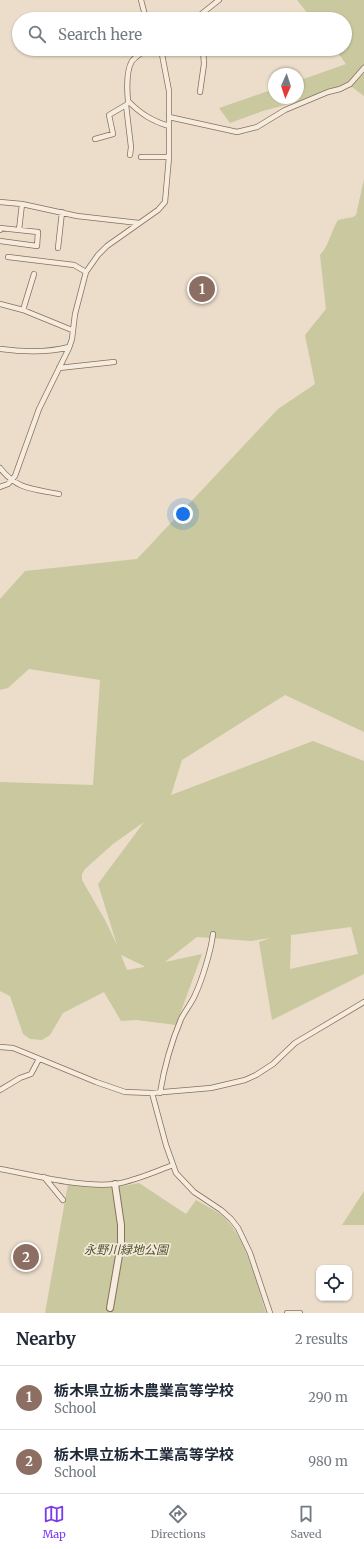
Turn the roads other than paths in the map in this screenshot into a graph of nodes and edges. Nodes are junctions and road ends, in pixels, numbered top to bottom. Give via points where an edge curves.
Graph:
1 (141, 0) edge
2 (219, 0) edge
3 (144, 12) edge
4 (204, 12) edge
5 (138, 56) edge
6 (162, 56) edge
7 (203, 56) edge
8 (364, 68) edge
9 (200, 92) dead end
10 (127, 103) junction
11 (169, 117) junction
12 (169, 126) junction
13 (95, 139) dead end
14 (130, 155) dead end
15 (141, 157) dead end
16 (169, 157) junction
17 (0, 202) edge
18 (22, 204) junction
19 (62, 212) junction
20 (139, 223) junction
21 (0, 230) edge
22 (19, 230) junction
23 (0, 241) edge
24 (58, 248) dead end
25 (8, 257) dead end
26 (86, 272) junction
27 (34, 274) dead end
28 (0, 304) edge
29 (23, 310) junction
30 (72, 330) junction
31 (69, 347) junction
32 (1, 349) dead end
33 (114, 362) dead end
34 (59, 368) junction
35 (0, 468) edge
36 (12, 481) junction
37 (0, 487) edge
38 (59, 494) dead end
39 (213, 934) dead end
40 (364, 1002) edge
41 (0, 1046) edge
42 (39, 1059) junction
43 (0, 1090) edge
44 (152, 1093) junction
45 (160, 1093) junction
46 (172, 1165) junction
47 (0, 1169) edge
48 (44, 1177) junction
49 (115, 1184) junction
50 (63, 1200) dead end
51 (110, 1308) dead end
52 (270, 1313) edge
53 (287, 1313) edge
54 (300, 1313) edge

1 - 3 street
2 - 4 street
5 - 10 street via 130,65
6 - 11 street via 169,91
7 - 9 street
8 - 11 street via 350,84 285,110 248,130 237,132
10 - 12 street via 144,116
10 - 13 street via 109,115 113,134
10 - 14 street
11 - 12 street
12 - 16 street
15 - 16 street
16 - 20 street via 165,202
17 - 18 street
18 - 19 street
18 - 22 street
19 - 20 street
19 - 24 street
20 - 26 street via 114,240 98,255
21 - 22 street
22 - 23 street via 38,232 37,246
25 - 26 street via 74,265
26 - 30 street
27 - 29 street
28 - 29 street
29 - 30 street
30 - 31 street
31 - 32 street via 54,351
31 - 34 street
33 - 34 street
34 - 36 street via 39,409
35 - 36 street
36 - 37 street
36 - 38 street via 38,491
39 - 45 street via 197,989 173,1039
40 - 45 street via 295,1044 273,1064 245,1080 212,1088
41 - 42 street via 13,1048
42 - 43 street via 31,1074
42 - 44 street via 115,1089
44 - 45 street
44 - 46 street
46 - 49 street
46 - 52 street via 183,1182 221,1210 238,1228 250,1253
47 - 48 street
48 - 49 street via 80,1183
48 - 50 street
49 - 51 street via 121,1244
53 - 54 street

